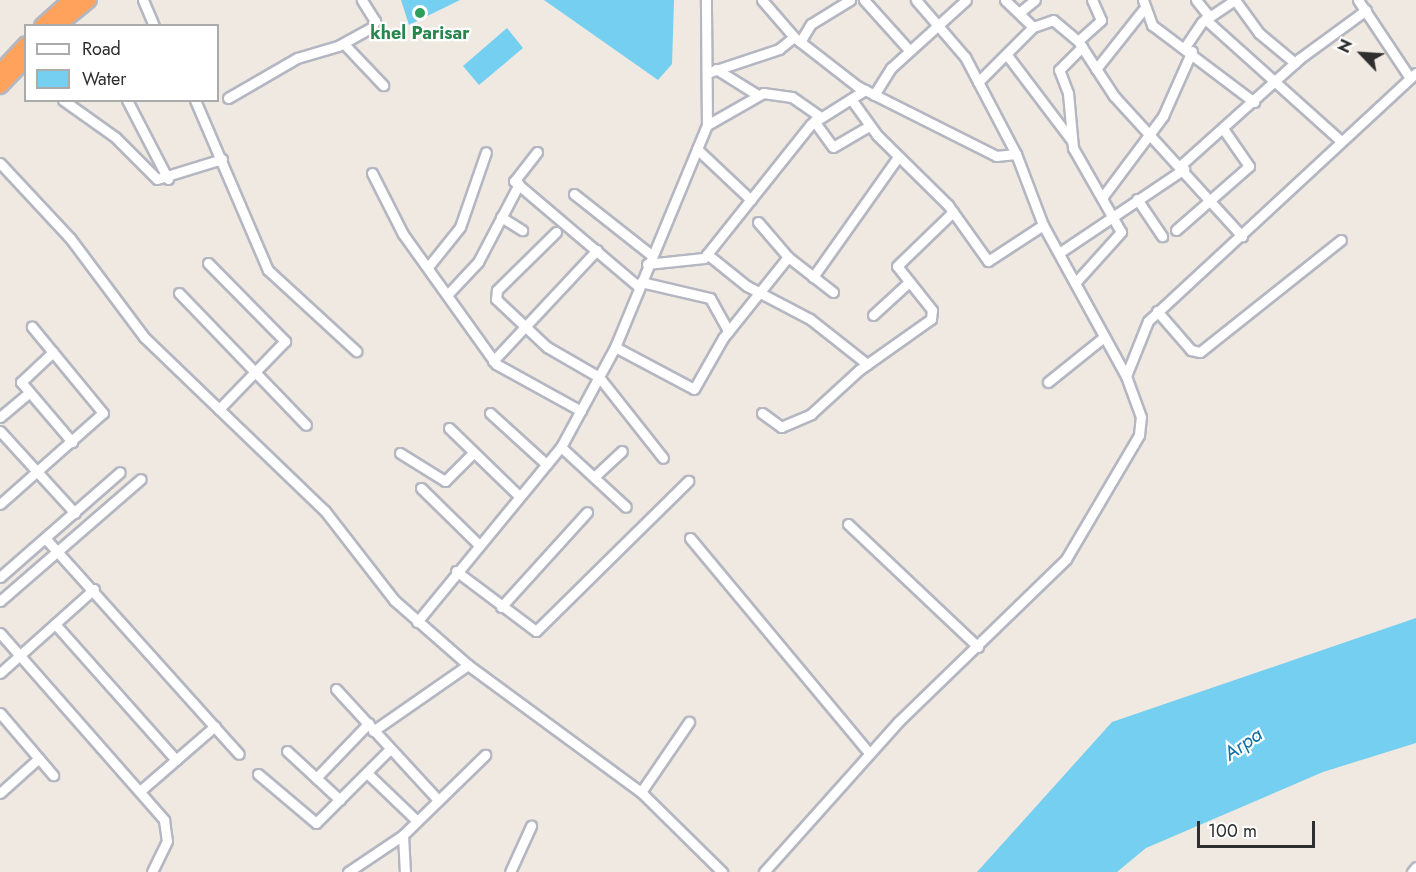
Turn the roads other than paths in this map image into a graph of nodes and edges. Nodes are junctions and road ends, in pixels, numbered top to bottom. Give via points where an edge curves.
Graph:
1 (71, 0) edge
2 (88, 0) edge
3 (143, 0) edge
4 (362, 0) edge
5 (706, 0) edge
6 (762, 0) edge
7 (850, 0) edge
8 (864, 0) edge
9 (916, 0) edge
10 (966, 0) edge
11 (1005, 0) edge
12 (1035, 0) edge
13 (1092, 0) edge
14 (1196, 0) edge
15 (1235, 0) edge
16 (1358, 0) edge
17 (1143, 5) edge
18 (1366, 10) junction
19 (1020, 12) junction
20 (1207, 18) junction
21 (60, 22) edge
22 (153, 24) edge
23 (939, 24) junction
24 (1033, 27) junction
25 (797, 40) junction
26 (344, 44) junction
27 (1080, 44) junction
28 (24, 46) edge
29 (1189, 49) junction
30 (909, 50) junction
31 (1007, 55) junction
32 (24, 61) edge
33 (1295, 63) junction
34 (1096, 69) junction
35 (713, 71) junction
36 (0, 72) edge
37 (1414, 74) edge
38 (1276, 81) junction
39 (978, 82) junction
40 (383, 85) dead end
41 (0, 86) edge
42 (865, 90) junction
43 (756, 94) junction
44 (874, 95) junction
45 (228, 98) dead end
46 (851, 99) junction
47 (66, 102) edge
48 (128, 102) edge
49 (196, 102) edge
50 (1254, 102) junction
51 (817, 119) junction
52 (707, 125) junction
53 (869, 126) junction
54 (1224, 130) junction
55 (1152, 132) junction
56 (1340, 140) junction
57 (1072, 141) junction
58 (697, 149) junction
59 (486, 152) dead end
60 (537, 152) dead end
61 (1016, 154) junction
62 (898, 157) junction
63 (222, 159) junction
64 (0, 163) edge
65 (1183, 167) junction
66 (372, 173) dead end
67 (168, 179) junction
68 (519, 184) junction
69 (574, 194) dead end
70 (1104, 195) junction
71 (1137, 199) junction
72 (751, 200) junction
73 (1209, 202) junction
74 (952, 212) junction
75 (501, 217) junction
76 (1114, 217) junction
77 (758, 222) dead end
78 (1043, 225) junction
79 (522, 230) dead end
80 (1176, 230) dead end
81 (556, 232) dead end
82 (1162, 236) dead end
83 (1242, 236) junction
84 (1341, 240) dead end
85 (597, 250) junction
86 (1059, 253) junction
87 (707, 254) junction
88 (788, 257) junction
89 (649, 259) junction
90 (208, 263) dead end
91 (428, 267) junction
92 (813, 277) junction
93 (909, 282) junction
94 (1075, 283) junction
95 (640, 284) junction
96 (760, 292) junction
97 (833, 292) dead end
98 (179, 293) dead end
99 (448, 294) junction
100 (1157, 311) junction
101 (873, 315) dead end
102 (32, 327) dead end
103 (526, 327) junction
104 (728, 332) junction
105 (1104, 337) junction
106 (615, 347) junction
107 (356, 351) dead end
108 (53, 352) junction
109 (493, 361) junction
110 (867, 364) junction
111 (256, 373) junction
112 (1126, 376) junction
113 (599, 377) junction
114 (1048, 382) dead end
115 (29, 393) junction
116 (219, 409) junction
117 (581, 411) junction
118 (490, 413) dead end
119 (762, 413) dead end
120 (0, 417) edge
121 (306, 425) dead end
122 (450, 428) dead end
123 (0, 431) edge
124 (72, 442) junction
125 (561, 447) junction
126 (622, 451) dead end
127 (400, 453) dead end
128 (473, 453) junction
129 (663, 458) dead end
130 (546, 464) junction
131 (37, 472) junction
132 (120, 472) dead end
133 (594, 477) junction
134 (141, 479) dead end
135 (688, 482) dead end
136 (421, 488) dead end
137 (94, 495) junction
138 (519, 496) junction
139 (0, 504) edge
140 (626, 507) dead end
141 (107, 508) junction
142 (587, 512) dead end
143 (75, 513) junction
144 (848, 524) dead end
145 (45, 538) junction
146 (690, 538) dead end
147 (478, 544) junction
148 (58, 551) junction
149 (456, 571) junction
150 (0, 577) edge
151 (94, 589) junction
152 (0, 602) edge
153 (501, 607) junction
154 (417, 622) junction
155 (55, 624) junction
156 (0, 633) edge
157 (978, 647) junction
158 (20, 655) junction
159 (468, 665) junction
160 (0, 673) edge
161 (336, 689) dead end
162 (0, 713) edge
163 (689, 722) dead end
164 (9, 723) junction
165 (215, 726) junction
166 (371, 727) junction
167 (0, 731) edge
168 (389, 750) junction
169 (287, 751) dead end
170 (869, 753) junction
171 (239, 754) dead end
172 (485, 755) dead end
173 (39, 758) junction
174 (176, 760) junction
175 (367, 773) junction
176 (258, 774) dead end
177 (53, 775) dead end
178 (316, 778) junction
179 (140, 791) junction
180 (641, 792) junction
181 (0, 793) edge
182 (340, 800) junction
183 (438, 800) junction
184 (417, 821) junction
185 (531, 826) dead end
186 (403, 835) junction
187 (1416, 867) edge
188 (152, 872) edge
189 (348, 872) edge
190 (405, 872) edge
191 (510, 872) edge
192 (722, 872) edge
193 (764, 872) edge
194 (1412, 872) edge

1 - 21 highway
2 - 21 highway
3 - 22 street
4 - 26 street via 374,24
5 - 35 street
6 - 25 street
7 - 25 street via 807,28
8 - 30 street
9 - 23 street
10 - 23 street
11 - 19 street
12 - 19 street
13 - 27 street via 1101,20
14 - 20 street
15 - 20 street
15 - 33 street via 1259,33
16 - 18 street
17 - 29 street via 1152,25
17 - 34 street
18 - 33 street
18 - 37 street
19 - 24 street
20 - 29 street
20 - 38 street
23 - 30 street
23 - 39 street
24 - 27 street via 1053,20
24 - 31 street
25 - 35 street
25 - 42 street
26 - 40 street
26 - 45 street via 297,58
27 - 34 street
27 - 57 street via 1059,70 1068,93
28 - 36 highway
29 - 50 street
29 - 55 street
30 - 44 street
31 - 39 street
31 - 57 street
32 - 41 highway
33 - 38 street
34 - 55 street via 1114,96
35 - 43 street
35 - 52 street
37 - 56 street
38 - 50 street
38 - 56 street
39 - 61 street
42 - 44 street
42 - 46 street
43 - 51 street via 792,97
43 - 52 street
44 - 61 street via 996,156
46 - 51 street
46 - 53 street
47 - 67 street via 116,137 154,177
48 - 67 street
49 - 63 street
50 - 54 street
51 - 53 street via 833,147
51 - 72 street
52 - 58 street
53 - 62 street
54 - 65 street
54 - 73 street via 1249,166
55 - 65 street
55 - 70 street
56 - 83 street
57 - 70 street
58 - 72 street
58 - 89 street
59 - 91 street via 460,227
60 - 68 street via 515,177
61 - 78 street
62 - 74 street
62 - 92 street
63 - 67 street
63 - 107 street via 268,270
64 - 116 street via 70,238 144,337
65 - 71 street
65 - 73 street
66 - 91 street via 394,219
68 - 75 street
68 - 85 street
69 - 89 street
70 - 76 street
71 - 76 street
71 - 82 street
72 - 87 street
73 - 80 street
73 - 83 street
74 - 78 street via 988,261
74 - 93 street via 897,266
75 - 79 street
75 - 99 street via 472,270
76 - 86 street
76 - 94 street via 1121,232 1117,241
77 - 88 street
78 - 86 street
81 - 103 street via 495,293
83 - 100 street
84 - 100 street via 1196,353
85 - 95 street
85 - 103 street
86 - 94 street
87 - 89 street via 698,261
87 - 96 street
88 - 92 street
88 - 96 street
89 - 95 street
90 - 111 street via 284,337
91 - 99 street
92 - 97 street
93 - 101 street
93 - 110 street via 933,316
94 - 105 street
95 - 104 street via 710,298
95 - 106 street
96 - 104 street
96 - 110 street via 804,314
98 - 111 street
99 - 109 street
100 - 112 street via 1136,341
102 - 108 street
103 - 109 street
103 - 113 street via 547,347
104 - 106 street via 691,390
105 - 112 street
105 - 114 street
106 - 113 street
108 - 115 street via 23,378
108 - 124 street via 104,409
109 - 117 street
110 - 119 street via 819,408 785,426
111 - 116 street
111 - 121 street
112 - 157 street via 1141,417 1133,454 1066,559
113 - 117 street
113 - 129 street
115 - 120 street
115 - 124 street
116 - 154 street via 325,511 394,600
117 - 125 street
118 - 130 street
122 - 128 street
123 - 131 street
124 - 131 street
125 - 130 street
125 - 133 street
126 - 133 street
127 - 128 street via 445,481
128 - 138 street
130 - 138 street
131 - 139 street
131 - 143 street
132 - 137 street
133 - 140 street
134 - 141 street
135 - 153 street via 536,631
136 - 147 street
137 - 141 street
137 - 143 street
138 - 147 street
141 - 148 street
142 - 153 street
143 - 145 street
144 - 157 street
145 - 148 street
145 - 150 street
146 - 170 street
147 - 149 street
148 - 151 street
148 - 152 street
149 - 153 street
149 - 154 street
151 - 155 street
151 - 165 street
154 - 159 street
155 - 158 street
155 - 174 street
156 - 158 street
157 - 170 street
158 - 160 street
158 - 179 street
159 - 166 street
159 - 180 street
161 - 166 street
162 - 164 street
163 - 180 street
164 - 167 street
164 - 173 street
165 - 171 street
165 - 174 street
166 - 168 street
166 - 178 street
168 - 175 street
168 - 183 street
169 - 178 street
170 - 193 street
172 - 183 street
173 - 177 street
173 - 181 street
174 - 179 street
175 - 182 street
175 - 184 street
176 - 182 street via 312,823
178 - 182 street
179 - 188 street via 164,820 167,831 165,849
180 - 192 street
183 - 184 street
184 - 186 street
185 - 191 street
186 - 189 street
186 - 190 street
187 - 194 street

